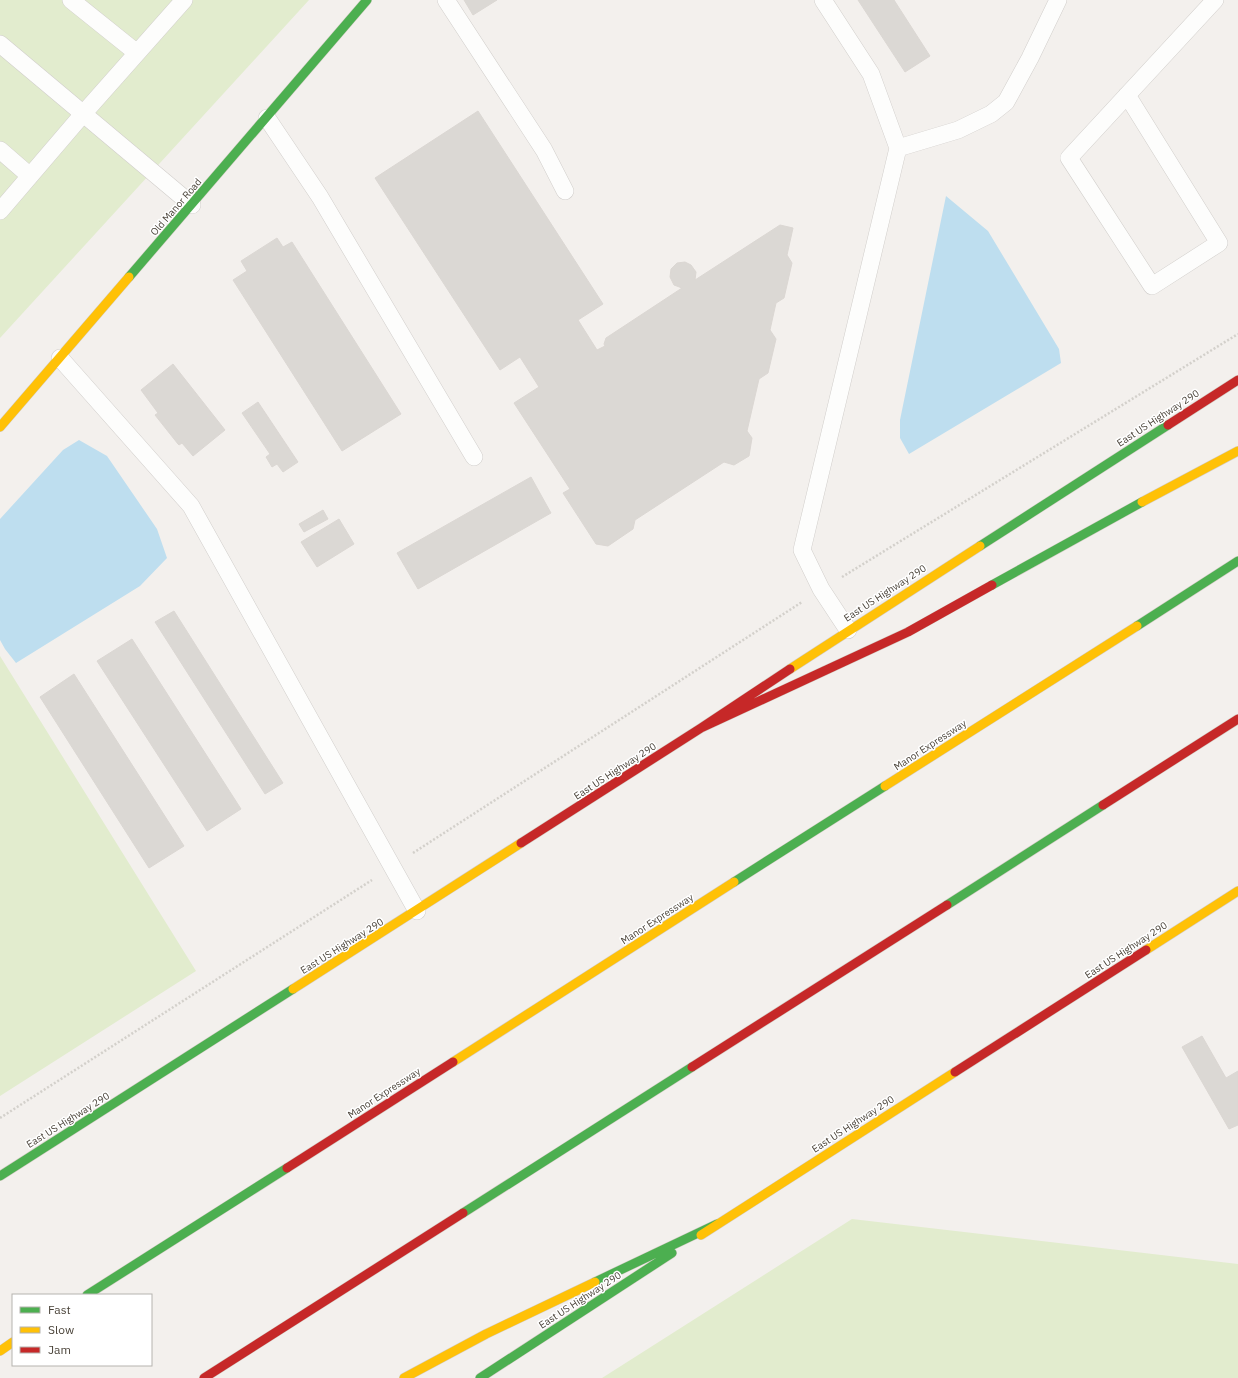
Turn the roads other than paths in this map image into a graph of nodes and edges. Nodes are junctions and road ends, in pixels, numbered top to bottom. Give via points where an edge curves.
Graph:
1 (71, 0) edge
2 (184, 0) edge
3 (367, 0) edge
4 (446, 0) edge
5 (823, 0) edge
6 (1058, 0) edge
7 (1215, 0) edge
8 (0, 44) edge
9 (137, 53) junction
10 (1127, 95) junction
11 (83, 114) junction
12 (267, 118) junction
13 (898, 148) junction
14 (0, 150) edge
15 (30, 176) junction
16 (565, 191) dead end
17 (192, 205) junction
18 (0, 211) edge
19 (60, 358) junction
20 (1238, 380) edge
21 (0, 427) edge
22 (1238, 451) edge
23 (474, 457) dead end
24 (1238, 561) edge
25 (848, 630) junction
26 (1238, 719) edge
27 (701, 728) junction
28 (1238, 891) edge
29 (417, 910) junction
30 (0, 1176) edge
31 (717, 1224) junction
32 (89, 1294) edge
33 (12, 1343) edge
34 (0, 1351) edge
35 (204, 1378) edge
36 (404, 1378) edge
37 (480, 1378) edge

1 - 9 lane
2 - 9 lane
3 - 12 main road, Old Manor Road
4 - 16 lane via 544,150
5 - 13 lane via 870,74
6 - 13 lane via 1006,102 991,114 958,130
7 - 10 lane
8 - 11 lane
9 - 11 lane
10 - 10 lane via 1069,158 1152,286 1218,243
11 - 15 lane
11 - 17 lane
12 - 17 main road, Old Manor Road
12 - 23 lane via 320,197
13 - 25 lane via 802,550 822,589
14 - 15 lane
15 - 18 lane
17 - 19 main road, Old Manor Road
19 - 21 main road, Old Manor Road
19 - 29 lane via 191,506
20 - 25 main road, East US Highway 290
22 - 27 main road via 908,632
24 - 32 main road, Manor Expressway
25 - 27 main road, East US Highway 290
26 - 35 main road
27 - 29 main road, East US Highway 290
28 - 31 main road, East US Highway 290
29 - 30 main road, East US Highway 290
31 - 36 main road via 486,1334
31 - 37 main road, East US Highway 290
33 - 34 main road

